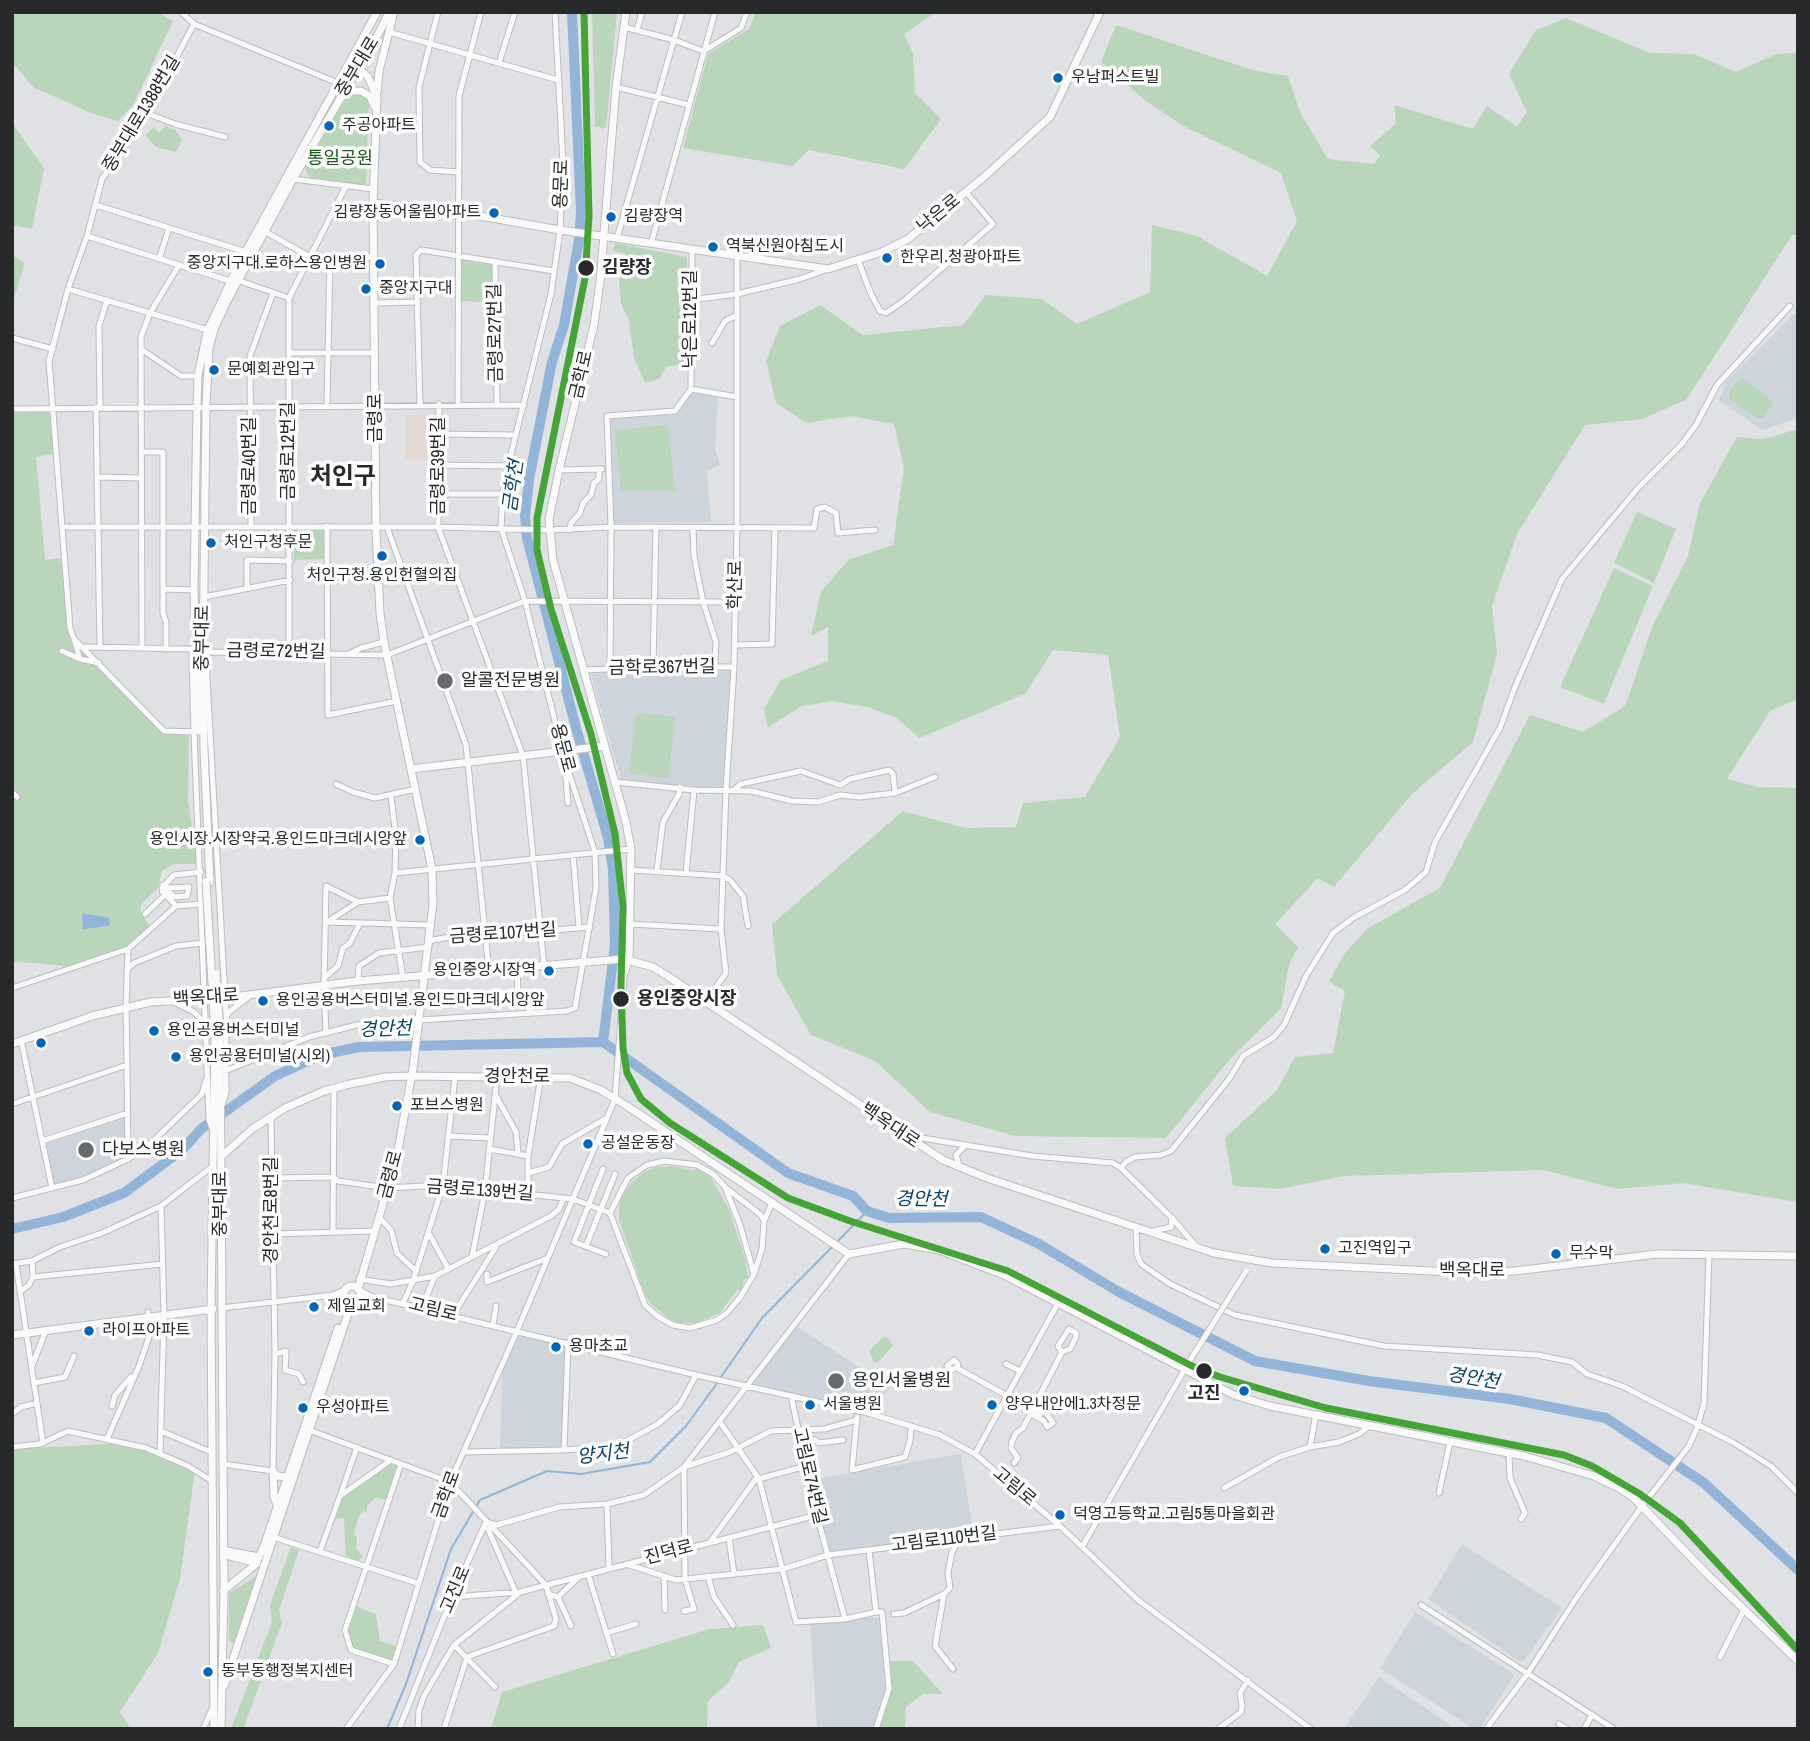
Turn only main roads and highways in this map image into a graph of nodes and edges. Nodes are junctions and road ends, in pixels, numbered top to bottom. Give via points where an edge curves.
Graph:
1 (377, 12) edge
2 (388, 12) edge
3 (394, 12) edge
4 (626, 12) edge
5 (1100, 12) edge
6 (354, 64) junction
7 (377, 97) junction
8 (339, 98) junction
9 (376, 110) junction
10 (373, 203) junction
11 (605, 236) junction
12 (201, 406) junction
13 (199, 650) junction
14 (604, 747) junction
15 (411, 769) junction
16 (626, 959) junction
17 (424, 976) junction
18 (12, 1044) edge
19 (413, 1072) junction
20 (217, 1086) junction
21 (219, 1154) junction
22 (1798, 1256) edge
23 (221, 1308) junction
24 (211, 1309) junction
25 (12, 1335) edge
26 (307, 1430) junction
27 (288, 1477) junction
28 (278, 1507) junction
29 (223, 1549) junction
30 (258, 1560) junction
31 (224, 1590) junction
32 (214, 1598) junction
33 (1798, 1661) edge
34 (221, 1697) junction
35 (214, 1729) edge
36 (221, 1729) edge

1 - 6 main road, 중부대로
2 - 6 main road, 중부대로 via 380,31
3 - 7 main road, 금령로
4 - 11 main road, 금학로
5 - 11 main road, 낙은로 via 1050,117 908,239 882,252 828,270
6 - 7 main road via 368,77
6 - 8 main road, 중부대로
6 - 12 main road, 중부대로 via 338,83 208,330 198,376
7 - 9 main road, 금령로
8 - 9 main road via 361,91 370,96
8 - 12 main road, 중부대로 via 214,329
9 - 10 main road, 금령로
10 - 11 main road, 낙은로
10 - 15 main road, 금령로 via 380,613
11 - 14 main road, 금학로 via 594,324 548,530
12 - 13 main road, 중부대로 via 194,590
12 - 13 main road, 중부대로 via 206,526
13 - 20 main road, 중부대로, bridge
14 - 15 main road
14 - 16 main road, 금학로 via 631,849
15 - 17 main road, 금령로 via 432,869 433,904
16 - 17 main road, 백옥대로
16 - 22 main road, 백옥대로 via 653,967 943,1160 1198,1248 1272,1263 1471,1273 1657,1254
17 - 18 main road, 백옥대로 via 324,982 225,998 151,1002 92,1016
17 - 19 main road, 금령로
19 - 21 main road, 경안천로 via 334,1088 302,1100
19 - 26 main road, 금령로 via 397,1156 379,1217
19 - 33 main road, 경안천로 via 570,1078 615,1095 847,1253 904,1244 939,1250 1004,1275 1234,1395 1509,1453 1594,1476 1644,1504
20 - 21 main road, 중부대로 via 222,1105
20 - 21 main road, 중부대로 via 212,1129
21 - 23 main road, 중부대로
21 - 24 main road, 중부대로 via 213,1166
23 - 24 main road
23 - 29 main road, 중부대로
24 - 25 main road
24 - 32 main road, 중부대로
26 - 27 main road
26 - 34 main road
27 - 28 main road
27 - 28 main road via 273,1471
28 - 30 main road
29 - 30 main road
29 - 31 main road
30 - 31 main road
31 - 32 main road
31 - 34 main road
32 - 35 main road
34 - 36 main road

